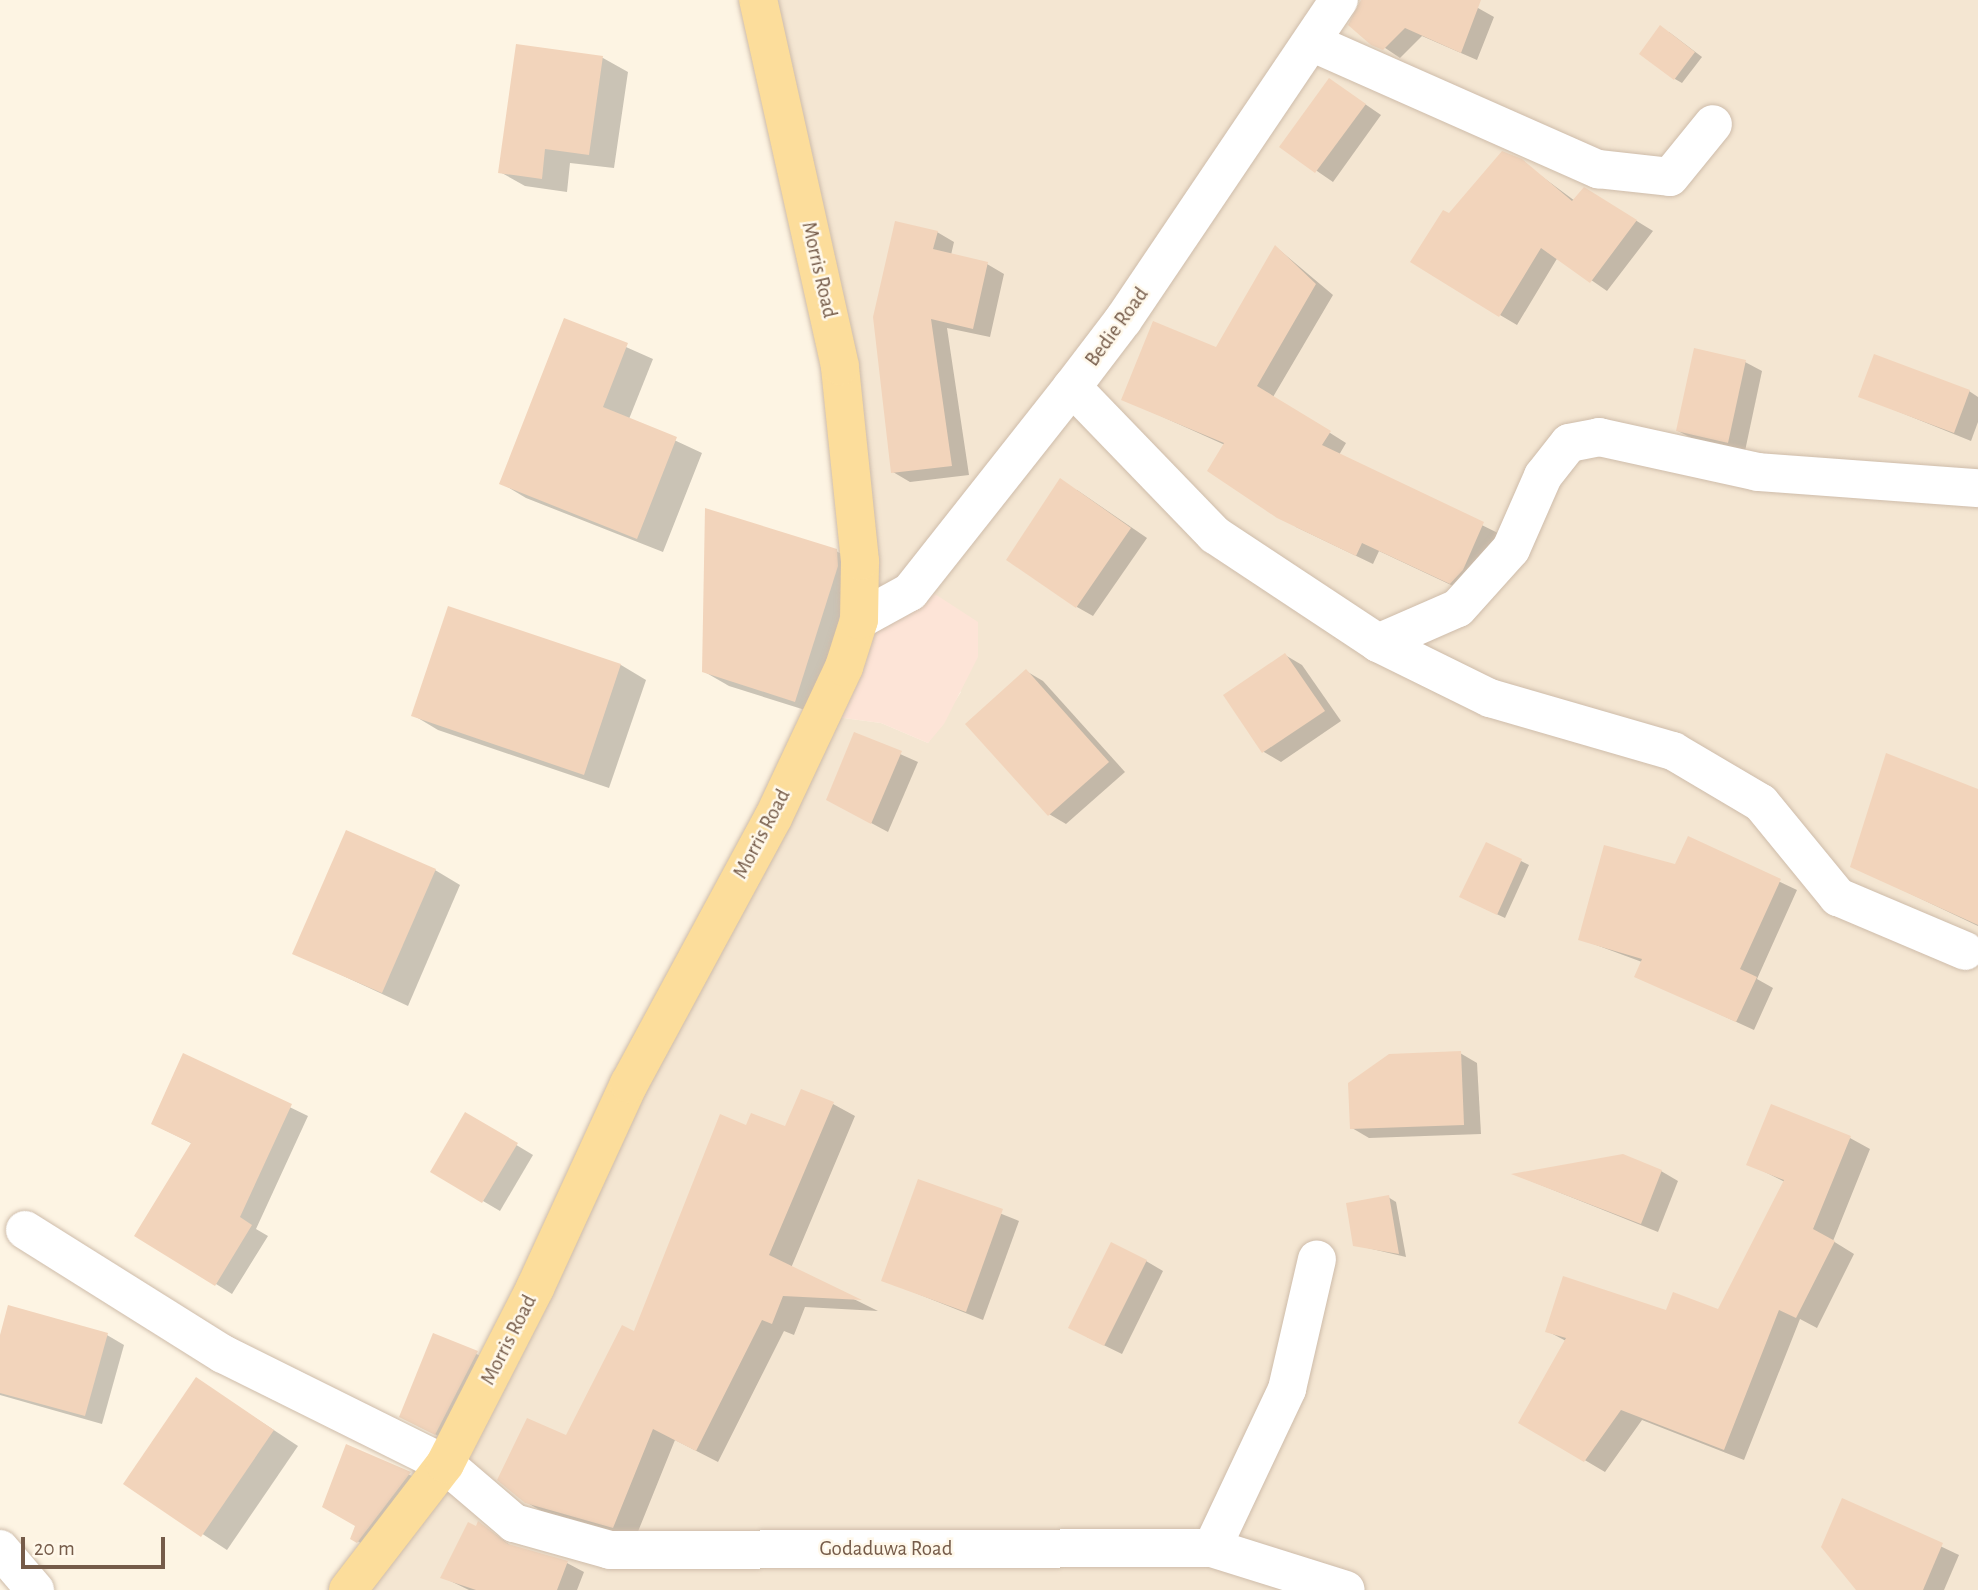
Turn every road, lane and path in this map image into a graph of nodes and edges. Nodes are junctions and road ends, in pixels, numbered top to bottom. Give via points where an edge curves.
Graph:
1 (758, 0) edge
2 (1339, 0) edge
3 (1313, 43) junction
4 (1713, 124) dead end
5 (1072, 387) junction
6 (1978, 488) edge
7 (859, 620) junction
8 (1378, 643) junction
9 (1965, 951) dead end
10 (25, 1230) dead end
11 (1317, 1259) dead end
12 (446, 1464) junction
13 (1212, 1548) junction
14 (0, 1549) edge
15 (35, 1590) edge
16 (348, 1590) edge
17 (1346, 1590) edge

1 - 7 main road, Morris Road via 840,366 860,561
2 - 3 street, Bedie Road
3 - 4 street via 1598,169 1670,177
3 - 5 street, Bedie Road
5 - 7 street, Bedie Road via 910,592
5 - 8 street via 1215,536
6 - 8 street via 1759,472 1599,437 1569,443 1543,476 1511,549 1458,608
7 - 12 main road, Morris Road via 844,667 773,818 629,1084 535,1288
8 - 9 street via 1490,698 1673,751 1761,803 1838,897
10 - 12 street, Godaduwa Road via 223,1354
11 - 13 street via 1287,1388
12 - 13 street, Godaduwa Road via 513,1523 610,1550
12 - 16 main road, Morris Road
13 - 17 street, Godaduwa Road
14 - 15 street

